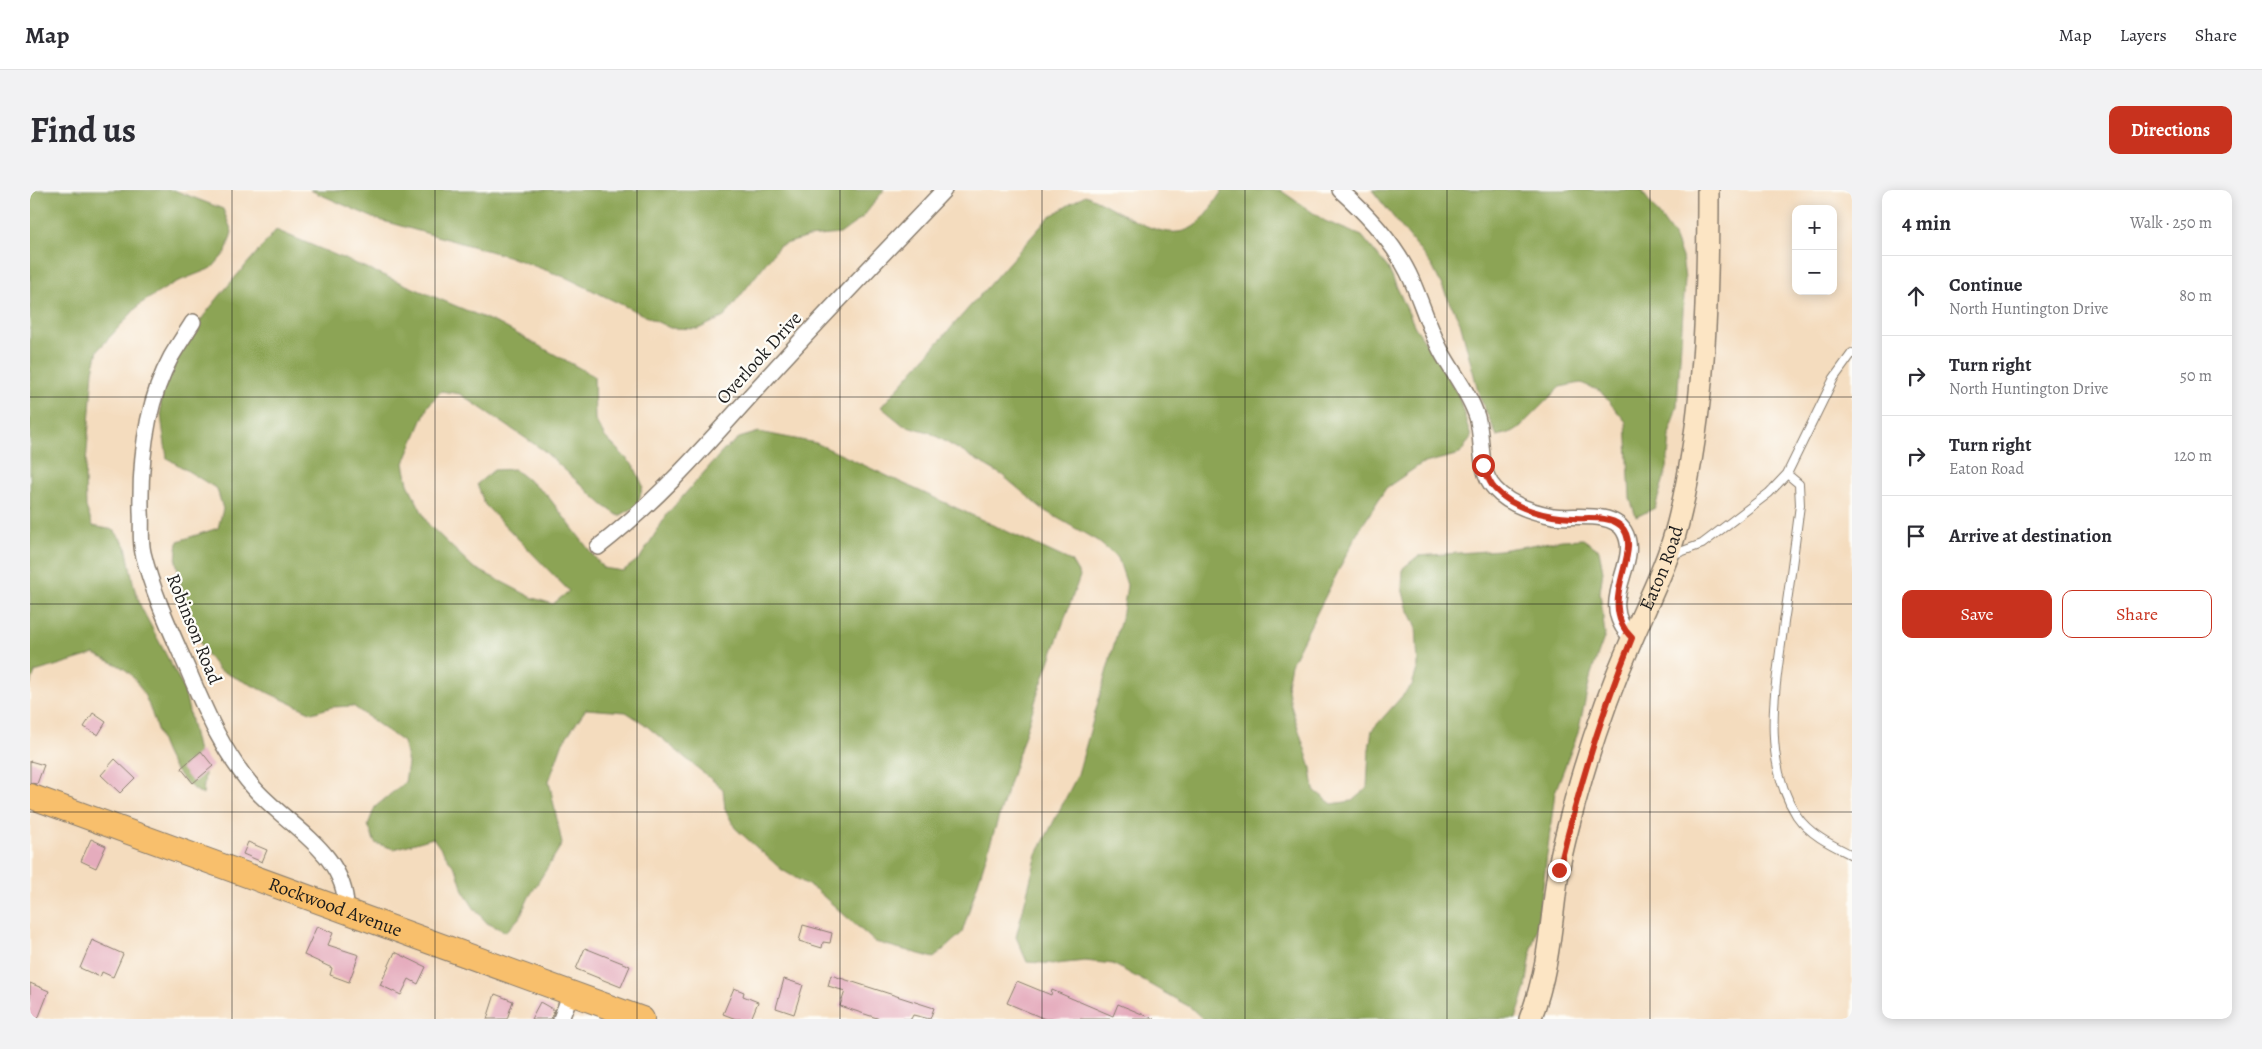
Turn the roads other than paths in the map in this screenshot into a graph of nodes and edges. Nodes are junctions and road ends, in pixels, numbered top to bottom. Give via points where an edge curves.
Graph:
1 (944, 190) edge
2 (1340, 190) edge
3 (1708, 190) edge
4 (193, 322) dead end
5 (1852, 353) edge
6 (1787, 474) junction
7 (598, 547) dead end
8 (1668, 557) junction
9 (1632, 638) junction
10 (30, 796) edge
11 (1852, 855) edge
12 (346, 911) junction
13 (571, 993) junction
14 (561, 1019) edge
15 (642, 1019) edge
16 (1530, 1019) edge

1 - 7 street, Overlook Drive via 787,355 692,461
2 - 9 street via 1369,219 1406,268 1437,343 1477,417 1483,465 1494,488 1504,497 1534,511 1608,520 1622,527 1628,540 1618,590 1617,616
3 - 8 street, Eaton Road via 1708,277 1694,444
4 - 12 street, Robinson Road via 170,358 144,439 143,551 163,617 212,725 235,766 256,790 318,847 338,875 347,896
5 - 6 lane via 1834,378
6 - 8 lane via 1769,493 1702,544
6 - 11 lane via 1800,484 1800,506 1774,695 1773,736 1781,778 1798,817 1812,832
8 - 9 street, Eaton Road
9 - 16 street, Eaton Road via 1608,696 1576,799 1559,870 1548,958
10 - 12 main road, Rockwood Avenue
12 - 13 main road, Rockwood Avenue
13 - 14 street
13 - 15 main road, Rockwood Avenue

